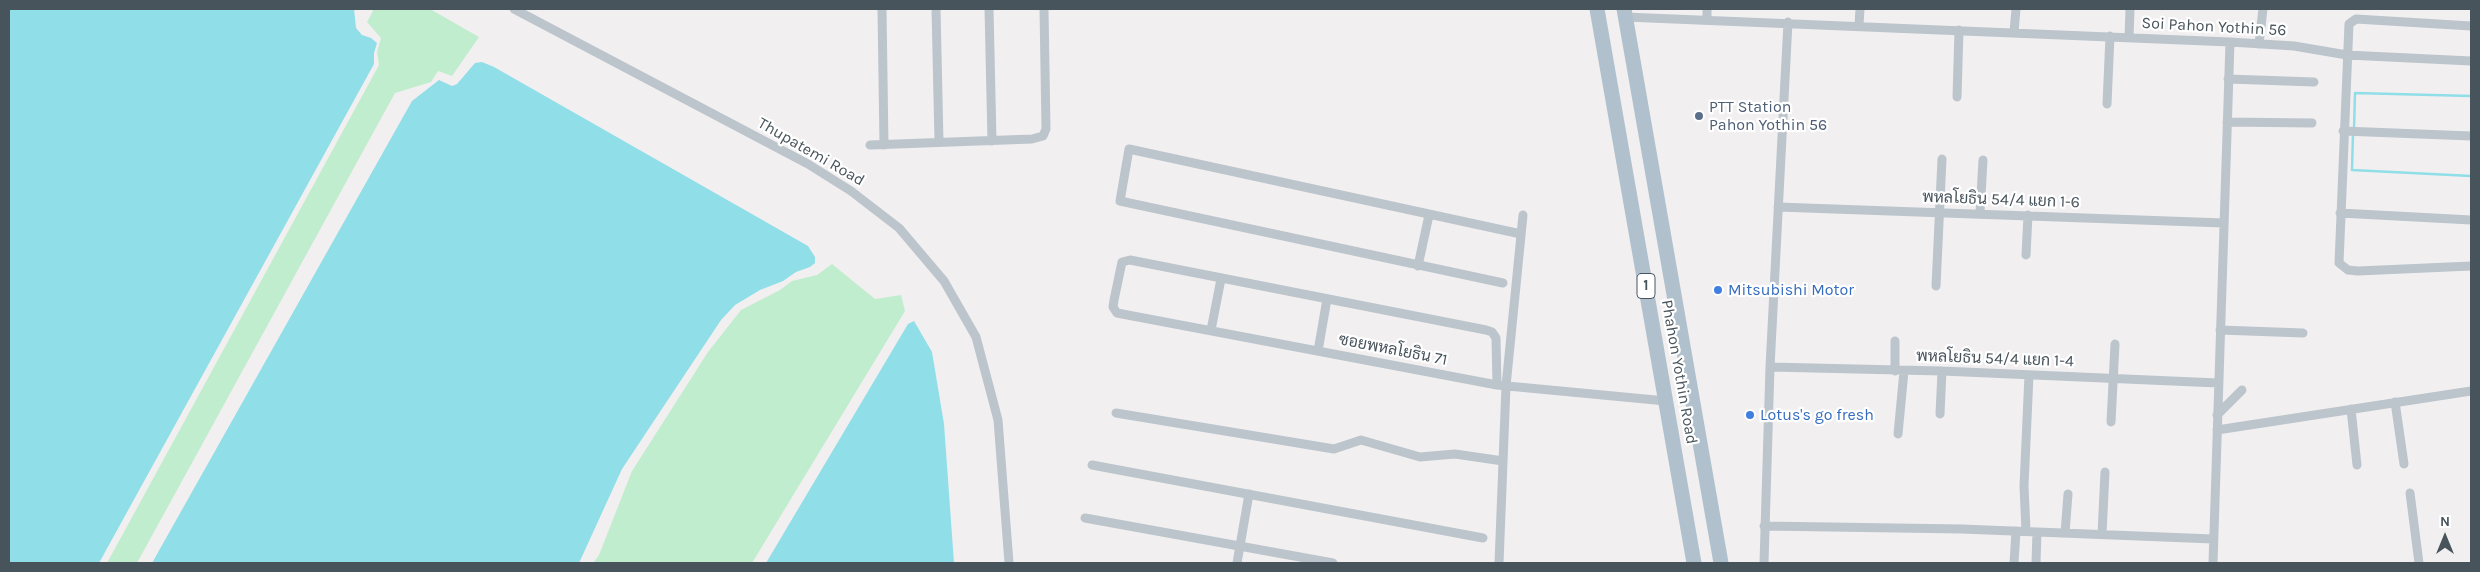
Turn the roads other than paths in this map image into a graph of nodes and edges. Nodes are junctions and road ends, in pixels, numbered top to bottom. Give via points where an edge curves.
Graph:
1 (514, 9) edge
2 (882, 9) edge
3 (936, 9) edge
4 (989, 9) edge
5 (1044, 9) edge
6 (1597, 9) edge
7 (1707, 9) edge
8 (1860, 9) edge
9 (2016, 9) edge
10 (2130, 9) edge
11 (2263, 9) edge
12 (1625, 13) edge
13 (1707, 19) junction
14 (1788, 22) junction
15 (1859, 25) junction
16 (2471, 26) edge
17 (1959, 30) junction
18 (2014, 32) junction
19 (2110, 36) junction
20 (2128, 38) junction
21 (2230, 42) junction
22 (2259, 44) junction
23 (2347, 55) junction
24 (2471, 61) edge
25 (2228, 79) junction
26 (2314, 82) dead end
27 (1957, 97) dead end
28 (2107, 104) dead end
29 (2227, 122) junction
30 (2312, 123) dead end
31 (2350, 131) junction
32 (2471, 136) edge
33 (992, 141) junction
34 (939, 142) junction
35 (870, 145) dead end
36 (884, 145) junction
37 (1942, 159) dead end
38 (1983, 160) dead end
39 (1778, 207) junction
40 (1939, 213) junction
41 (1980, 213) junction
42 (2340, 213) junction
43 (1429, 215) junction
44 (1523, 215) dead end
45 (2028, 215) junction
46 (2471, 220) edge
47 (2224, 223) junction
48 (1521, 234) junction
49 (2026, 255) dead end
50 (1418, 266) junction
51 (2471, 266) edge
52 (1221, 279) junction
53 (1503, 283) dead end
54 (1936, 286) dead end
55 (1327, 298) junction
56 (1211, 330) junction
57 (2220, 330) junction
58 (2303, 333) dead end
59 (1895, 341) dead end
60 (2115, 344) dead end
61 (1318, 351) junction
62 (1770, 367) junction
63 (1899, 371) junction
64 (1942, 371) junction
65 (2029, 375) junction
66 (2114, 379) junction
67 (2218, 383) junction
68 (1502, 385) junction
69 (2242, 390) dead end
70 (2471, 391) edge
71 (1666, 401) junction
72 (2395, 402) junction
73 (2351, 409) junction
74 (1116, 413) dead end
75 (1940, 414) dead end
76 (2218, 415) junction
77 (2111, 422) dead end
78 (2217, 430) junction
79 (1898, 434) dead end
80 (1503, 460) junction
81 (2404, 464) dead end
82 (1092, 465) dead end
83 (2357, 465) dead end
84 (2105, 472) dead end
85 (2410, 493) dead end
86 (1249, 494) junction
87 (2068, 494) dead end
88 (1085, 518) dead end
89 (1764, 526) junction
90 (2016, 531) junction
91 (2026, 531) junction
92 (2037, 532) junction
93 (2065, 533) junction
94 (2102, 534) junction
95 (1483, 538) dead end
96 (2213, 538) junction
97 (1240, 546) junction
98 (1009, 563) edge
99 (1237, 563) edge
100 (1333, 563) edge
101 (1499, 563) edge
102 (1694, 563) edge
103 (1721, 563) edge
104 (1764, 563) edge
105 (2014, 563) edge
106 (2036, 563) edge
107 (2212, 563) edge
108 (2419, 563) edge

1 - 98 street, Thupatemi Road via 808,164 851,191 899,228 944,281 976,337 998,420
2 - 36 street
3 - 34 street
4 - 33 street
5 - 33 street via 1045,133 1040,138
6 - 71 main road, Phahon Yothin Road / 1
7 - 13 street
8 - 15 street
9 - 18 street
10 - 20 street
11 - 22 street
12 - 13 street, Soi Pahon Yothin 56
12 - 103 main road, Phahon Yothin Road / 1
13 - 14 street, Soi Pahon Yothin 56
14 - 15 street, Soi Pahon Yothin 56
14 - 39 street
15 - 17 street, Soi Pahon Yothin 56
16 - 23 street via 2353,20 2348,26
17 - 18 street, Soi Pahon Yothin 56
17 - 27 street
18 - 19 street, Soi Pahon Yothin 56
19 - 20 street, Soi Pahon Yothin 56
19 - 28 street
20 - 21 street, Soi Pahon Yothin 56
21 - 22 street, Soi Pahon Yothin 56
21 - 25 street
22 - 23 street, Soi Pahon Yothin 56
23 - 24 street, Soi Pahon Yothin 56
23 - 31 street
25 - 26 street
25 - 29 street
29 - 30 street
29 - 47 street
31 - 32 street
31 - 42 street
33 - 34 street
34 - 36 street
35 - 36 street
37 - 40 street
38 - 41 street
39 - 40 street, พหลโยธิน 54/4 แยก 1-6
39 - 62 street
40 - 41 street, พหลโยธิน 54/4 แยก 1-6
40 - 54 street
41 - 45 street, พหลโยธิน 54/4 แยก 1-6
42 - 46 street
42 - 51 street via 2339,264 2348,270
43 - 48 street
43 - 50 street
43 - 50 street via 1129,149 1120,201
44 - 48 street
45 - 47 street, พหลโยธิน 54/4 แยก 1-6
45 - 49 street
47 - 57 street
48 - 68 street
50 - 53 street
52 - 55 street
52 - 56 street
52 - 56 street, ซอยพหลโยธิน 71 via 1124,261 1114,300 1117,313
55 - 61 street
55 - 68 street via 1492,332 1496,338
56 - 61 street, ซอยพหลโยธิน 71
57 - 58 street
57 - 67 street
59 - 63 street
60 - 66 street
61 - 68 street, ซอยพหลโยธิน 71
62 - 63 street, พหลโยธิน 54/4 แยก 1-4
62 - 89 street
63 - 64 street, พหลโยธิน 54/4 แยก 1-4
63 - 79 street
64 - 65 street, พหลโยธิน 54/4 แยก 1-4
64 - 75 street
65 - 66 street, พหลโยธิน 54/4 แยก 1-4
65 - 91 street via 2024,486
66 - 67 street, พหลโยธิน 54/4 แยก 1-4
66 - 77 street
67 - 76 street
68 - 71 street, ซอยพหลโยธิน 71
68 - 80 street
69 - 76 street
70 - 72 street
71 - 102 main road, Phahon Yothin Road / 1
72 - 73 street
72 - 81 street
73 - 78 street
73 - 83 street
74 - 80 street via 1334,449 1361,440 1420,457 1455,454
76 - 78 street
78 - 96 street
80 - 101 street
82 - 86 street
84 - 94 street
85 - 108 street
86 - 95 street
86 - 97 street
87 - 93 street
88 - 97 street
89 - 90 street
89 - 104 street
90 - 91 street
90 - 105 street
91 - 92 street
92 - 93 street
92 - 106 street
93 - 94 street
94 - 96 street
96 - 107 street
97 - 99 street
97 - 100 street

